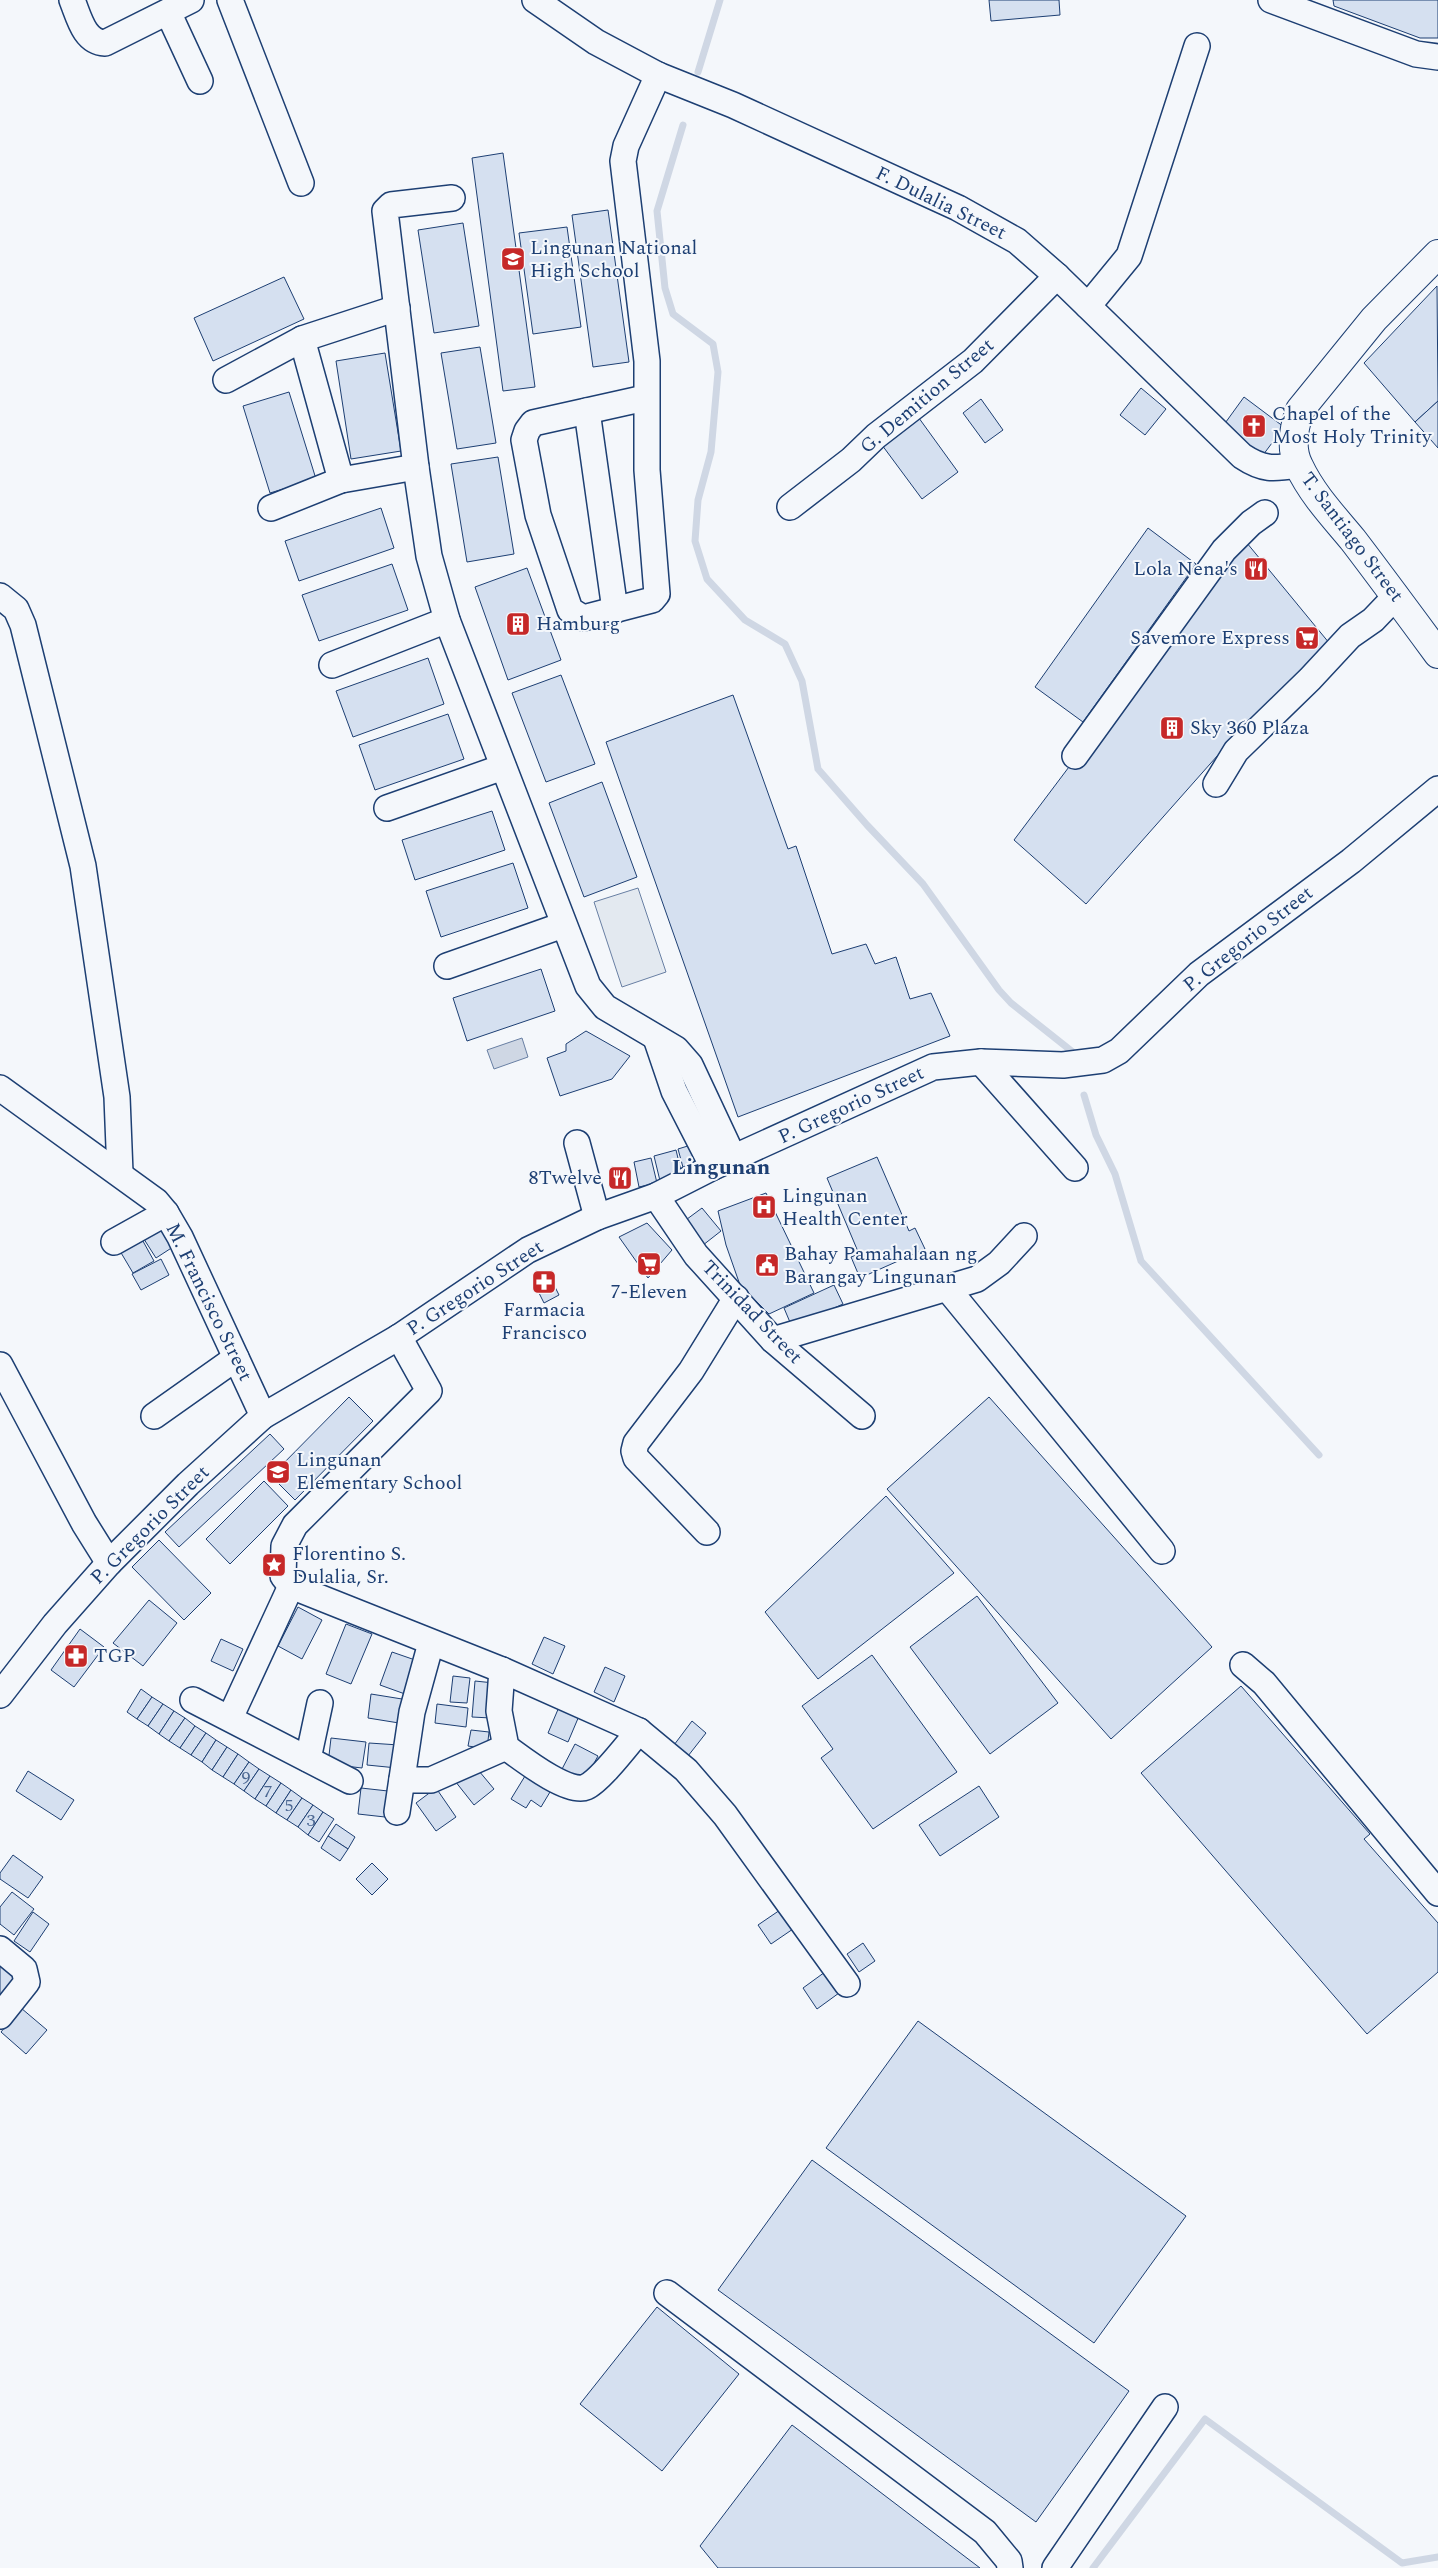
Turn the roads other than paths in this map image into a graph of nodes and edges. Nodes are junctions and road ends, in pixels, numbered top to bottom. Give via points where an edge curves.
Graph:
1 (72, 0) edge
2 (191, 0) edge
3 (230, 0) edge
4 (535, 0) edge
5 (1271, 0) edge
6 (168, 12) junction
7 (1197, 46) dead end
8 (1438, 57) edge
9 (658, 74) junction
10 (200, 81) dead end
11 (301, 183) dead end
12 (452, 198) dead end
13 (1436, 259) edge
14 (1058, 276) junction
15 (1088, 306) junction
16 (397, 308) junction
17 (302, 339) junction
18 (226, 380) dead end
19 (645, 398) junction
20 (587, 411) junction
21 (1298, 464) junction
22 (416, 468) junction
23 (341, 480) junction
24 (790, 507) dead end
25 (271, 508) dead end
26 (1265, 513) dead end
27 (0, 596) edge
28 (1396, 596) junction
29 (615, 610) junction
30 (447, 620) junction
31 (1438, 654) edge
32 (332, 665) dead end
33 (1075, 756) dead end
34 (503, 767) junction
35 (1216, 784) dead end
36 (1438, 789) edge
37 (387, 808) dead end
38 (563, 925) junction
39 (447, 966) dead end
40 (656, 1038) junction
41 (981, 1062) junction
42 (0, 1088) edge
43 (713, 1115) junction
44 (691, 1126) junction
45 (577, 1143) dead end
46 (723, 1164) junction
47 (1075, 1168) dead end
48 (120, 1173) junction
49 (656, 1196) junction
50 (166, 1213) junction
51 (597, 1217) junction
52 (1024, 1236) dead end
53 (114, 1242) dead end
54 (947, 1288) junction
55 (736, 1298) junction
56 (400, 1337) junction
57 (773, 1340) junction
58 (236, 1358) junction
59 (0, 1365) edge
60 (154, 1416) dead end
61 (263, 1416) junction
62 (862, 1416) dead end
63 (707, 1532) dead end
64 (1162, 1551) dead end
65 (108, 1563) junction
66 (291, 1586) junction
67 (431, 1642) junction
68 (1243, 1665) dead end
69 (502, 1670) junction
70 (0, 1693) edge
71 (193, 1700) dead end
72 (320, 1703) dead end
73 (230, 1718) junction
74 (639, 1731) junction
75 (506, 1747) junction
76 (308, 1759) junction
77 (402, 1780) junction
78 (350, 1781) dead end
79 (397, 1812) dead end
80 (1438, 1893) edge
81 (0, 1948) edge
82 (847, 1984) dead end
83 (0, 2016) edge
84 (668, 2293) dead end
85 (1165, 2407) dead end
86 (1010, 2568) edge
87 (1055, 2568) edge

1 - 6 street via 86,35 97,43 105,43
2 - 6 street
3 - 11 street
4 - 9 street, F. Dulalia Street via 596,42
5 - 8 street via 1416,54
6 - 10 street
7 - 15 street via 1129,256
9 - 14 street, F. Dulalia Street via 958,208 1017,241
9 - 19 street via 626,146 623,161 647,361
12 - 16 street via 391,205 385,211
13 - 21 main road, T. Santiago Street via 1374,319 1300,410 1294,444
14 - 15 street, F. Dulalia Street
14 - 24 street, G. Demition Street via 973,361
15 - 21 street, F. Dulalia Street via 1242,456 1256,465 1273,469
16 - 17 street
16 - 22 street
17 - 18 street
17 - 23 street
19 - 20 street
19 - 29 street via 657,594 652,600
20 - 29 street
20 - 29 street via 533,423 524,440 538,515 570,610 583,618
21 - 28 main road, T. Santiago Street via 1312,489
22 - 23 street
22 - 30 street via 429,556
23 - 25 street
26 - 33 street via 1224,550
27 - 48 street via 16,609 22,625 83,866 118,1097
28 - 31 main road, T. Santiago Street
28 - 35 street via 1373,620 1350,636 1236,750
30 - 32 street
30 - 34 street
34 - 37 street
34 - 38 street
36 - 41 street, P. Gregorio Street via 1351,861 1198,974 1119,1051 1103,1060 1063,1065
38 - 39 street
38 - 40 street via 588,986 605,1006
40 - 43 street via 676,1049 690,1065
40 - 44 street via 674,1091
41 - 46 street, P. Gregorio Street via 933,1067
41 - 47 street
42 - 48 street, M. Francisco Street
43 - 44 street
43 - 46 street
44 - 46 street
45 - 51 street
46 - 49 street, P. Gregorio Street
48 - 50 street, M. Francisco Street
49 - 51 street, P. Gregorio Street
49 - 55 street, Trinidad Street via 696,1255
50 - 53 street
50 - 58 street, M. Francisco Street
51 - 56 street, P. Gregorio Street via 528,1250
52 - 54 street via 998,1263 977,1278
54 - 57 street
54 - 64 street
55 - 57 street, Trinidad Street
55 - 63 street via 691,1372 636,1443 634,1451 636,1458
56 - 61 street, P. Gregorio Street
56 - 66 street via 429,1391 295,1525 284,1546 281,1565 283,1576
57 - 62 street, Trinidad Street
58 - 60 street
58 - 61 street, M. Francisco Street
59 - 65 street
61 - 65 street, P. Gregorio Street
65 - 70 street, P. Gregorio Street
66 - 67 street
66 - 73 street
67 - 69 street
67 - 77 street via 412,1712
68 - 80 street via 1264,1683
69 - 74 street
69 - 75 street via 499,1711
71 - 73 street
72 - 76 street
73 - 76 street
74 - 75 street via 586,1787 577,1788 546,1776
74 - 82 street via 686,1770 725,1815
75 - 77 street via 431,1780
76 - 78 street
77 - 79 street
81 - 83 street via 24,1969 27,1982
84 - 86 street via 985,2532 1009,2561
85 - 87 street

